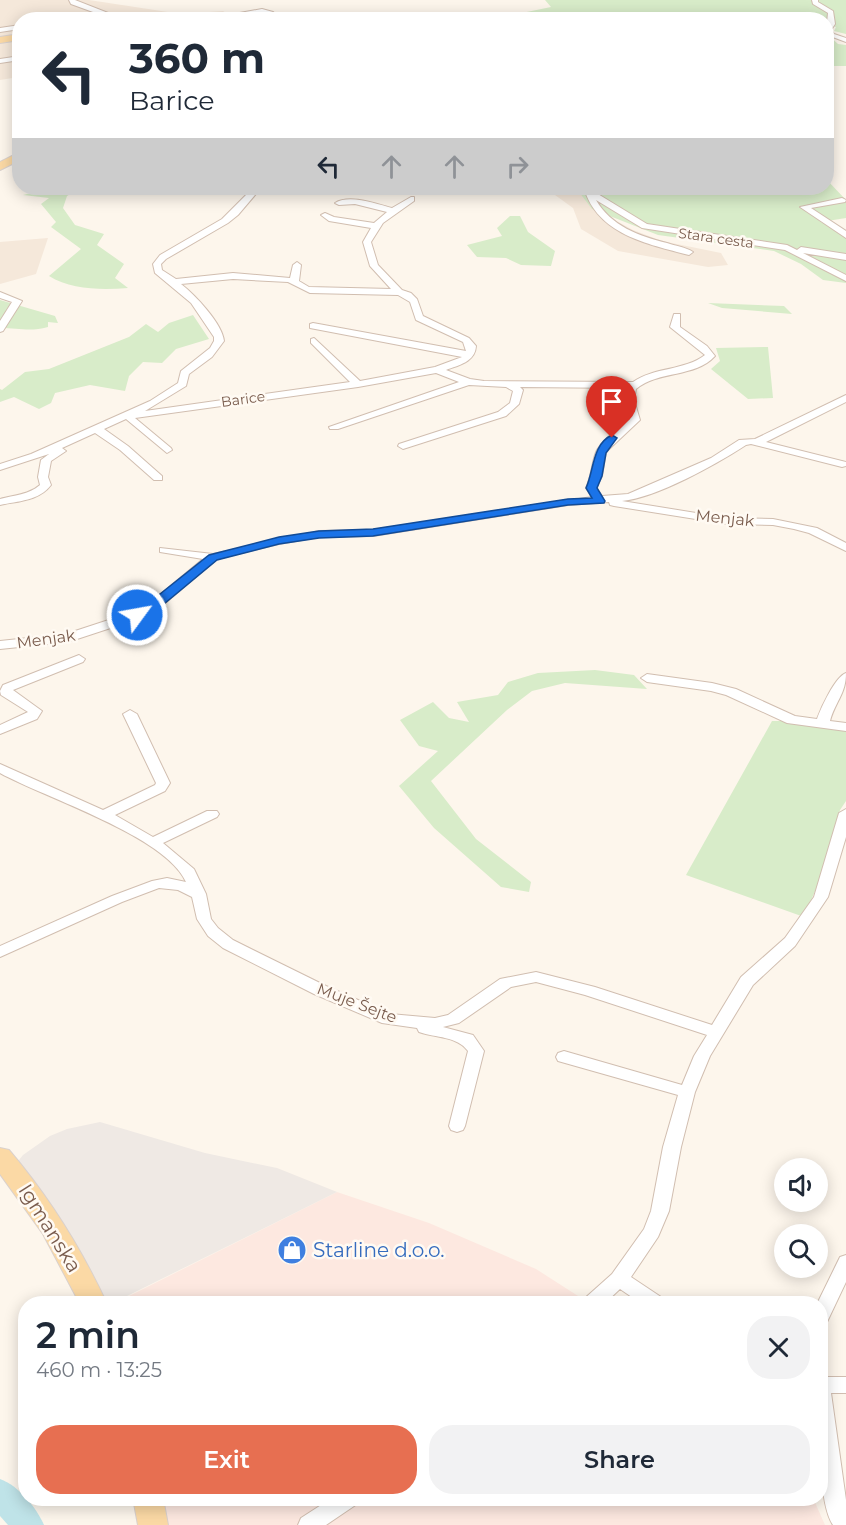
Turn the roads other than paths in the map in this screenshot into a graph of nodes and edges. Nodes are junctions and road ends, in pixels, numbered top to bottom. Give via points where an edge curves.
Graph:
1 (72, 0) edge
2 (815, 0) edge
3 (97, 12) edge
4 (831, 12) edge
5 (250, 195) edge
6 (590, 195) edge
7 (596, 195) edge
8 (411, 199) dead end
9 (842, 200) dead end
10 (339, 203) dead end
11 (391, 210) junction
12 (325, 215) dead end
13 (375, 226) junction
14 (846, 235) edge
15 (787, 248) junction
16 (689, 252) dead end
17 (846, 257) edge
18 (297, 265) dead end
19 (846, 278) edge
20 (294, 281) junction
21 (176, 282) junction
22 (399, 292) junction
23 (0, 295) edge
24 (677, 316) dead end
25 (313, 326) dead end
26 (0, 329) edge
27 (314, 341) dead end
28 (469, 355) junction
29 (437, 370) junction
30 (468, 382) junction
31 (358, 384) junction
32 (509, 385) junction
33 (634, 385) junction
34 (846, 398) edge
35 (125, 416) junction
36 (334, 426) dead end
37 (95, 428) junction
38 (73, 438) junction
39 (759, 441) junction
40 (403, 446) dead end
41 (167, 450) dead end
42 (842, 464) dead end
43 (0, 467) edge
44 (158, 478) dead end
45 (600, 501) junction
46 (0, 502) edge
47 (846, 548) edge
48 (164, 550) dead end
49 (213, 557) junction
50 (0, 645) edge
51 (79, 659) dead end
52 (846, 677) edge
53 (647, 678) dead end
54 (130, 714) dead end
55 (822, 724) junction
56 (846, 727) edge
57 (0, 730) edge
58 (0, 768) edge
59 (846, 813) edge
60 (212, 814) dead end
61 (104, 815) junction
62 (153, 842) junction
63 (199, 894) junction
64 (0, 952) edge
65 (415, 1023) junction
66 (716, 1032) junction
67 (564, 1057) dead end
68 (687, 1092) junction
69 (457, 1126) dead end
70 (0, 1157) edge
71 (846, 1262) edge
72 (619, 1279) junction
73 (90, 1296) edge
74 (600, 1296) edge
75 (645, 1296) edge
76 (828, 1300) edge
77 (846, 1385) edge
78 (828, 1386) edge
79 (828, 1444) edge
80 (149, 1506) edge
81 (340, 1506) edge
82 (319, 1523) edge
83 (153, 1525) edge
84 (845, 1525) edge

1 - 3 street
2 - 4 street
5 - 21 street, Barice via 230,217 157,264 158,270
6 - 16 street, Stara cesta via 609,223 627,234
7 - 15 street, Stara cesta via 645,226
8 - 11 street
9 - 14 street via 804,207
10 - 11 street
11 - 13 street
12 - 13 street
13 - 22 street via 367,242 374,266
15 - 17 street
15 - 19 street, Stara cesta
18 - 20 street
20 - 21 street via 260,277
20 - 22 street via 304,290
21 - 35 street, Barice via 200,306 219,336 219,343 184,374 178,389
22 - 28 street via 414,301 419,318 466,340 471,346
23 - 26 street via 17,301
24 - 33 street via 675,327 682,336 704,347 710,356 701,363
25 - 28 street
27 - 31 street
28 - 29 street, Barice
29 - 30 street
29 - 31 street, Barice
30 - 32 street
30 - 36 street
31 - 35 street, Barice
32 - 33 street
32 - 40 street via 518,390 518,396 512,408 502,414
33 - 45 street via 628,398 635,420 601,452 591,488
34 - 39 street, Menjak
35 - 37 street, Barice
35 - 41 street
37 - 38 street, Barice
37 - 44 street
38 - 43 street, Barice
38 - 46 street, Barice via 75,445 46,460 44,488
39 - 42 street
39 - 45 street, Menjak via 743,442 715,460 630,497
45 - 47 street, Menjak via 727,521 794,526 813,530
45 - 49 street, Menjak via 568,502 373,533 319,534
48 - 49 street, Menjak
49 - 50 street, Menjak via 137,615 68,638
51 - 57 street via 8,688 6,692 36,711
52 - 55 street via 826,708
53 - 55 street via 712,687 792,720
54 - 61 street via 163,783
55 - 56 street
58 - 61 street, Muje Šejte
59 - 66 street via 821,897 790,942 747,981
60 - 62 street
61 - 62 street, Muje Šejte
62 - 63 street, Muje Šejte via 180,861
63 - 64 street via 182,886 157,884 117,898
63 - 65 street, Muje Šejte via 204,919 228,944 358,1007 388,1019
65 - 66 street, Muje Šejte via 435,1024 453,1019 506,983 536,977
65 - 69 street via 473,1042 476,1051
66 - 68 street
67 - 68 street
68 - 72 street via 660,1211 652,1232
70 - 73 main road, Igmanska via 53,1226
71 - 76 street
72 - 74 street
72 - 75 street
77 - 78 street
79 - 84 street via 838,1516
80 - 83 main road
81 - 82 street

